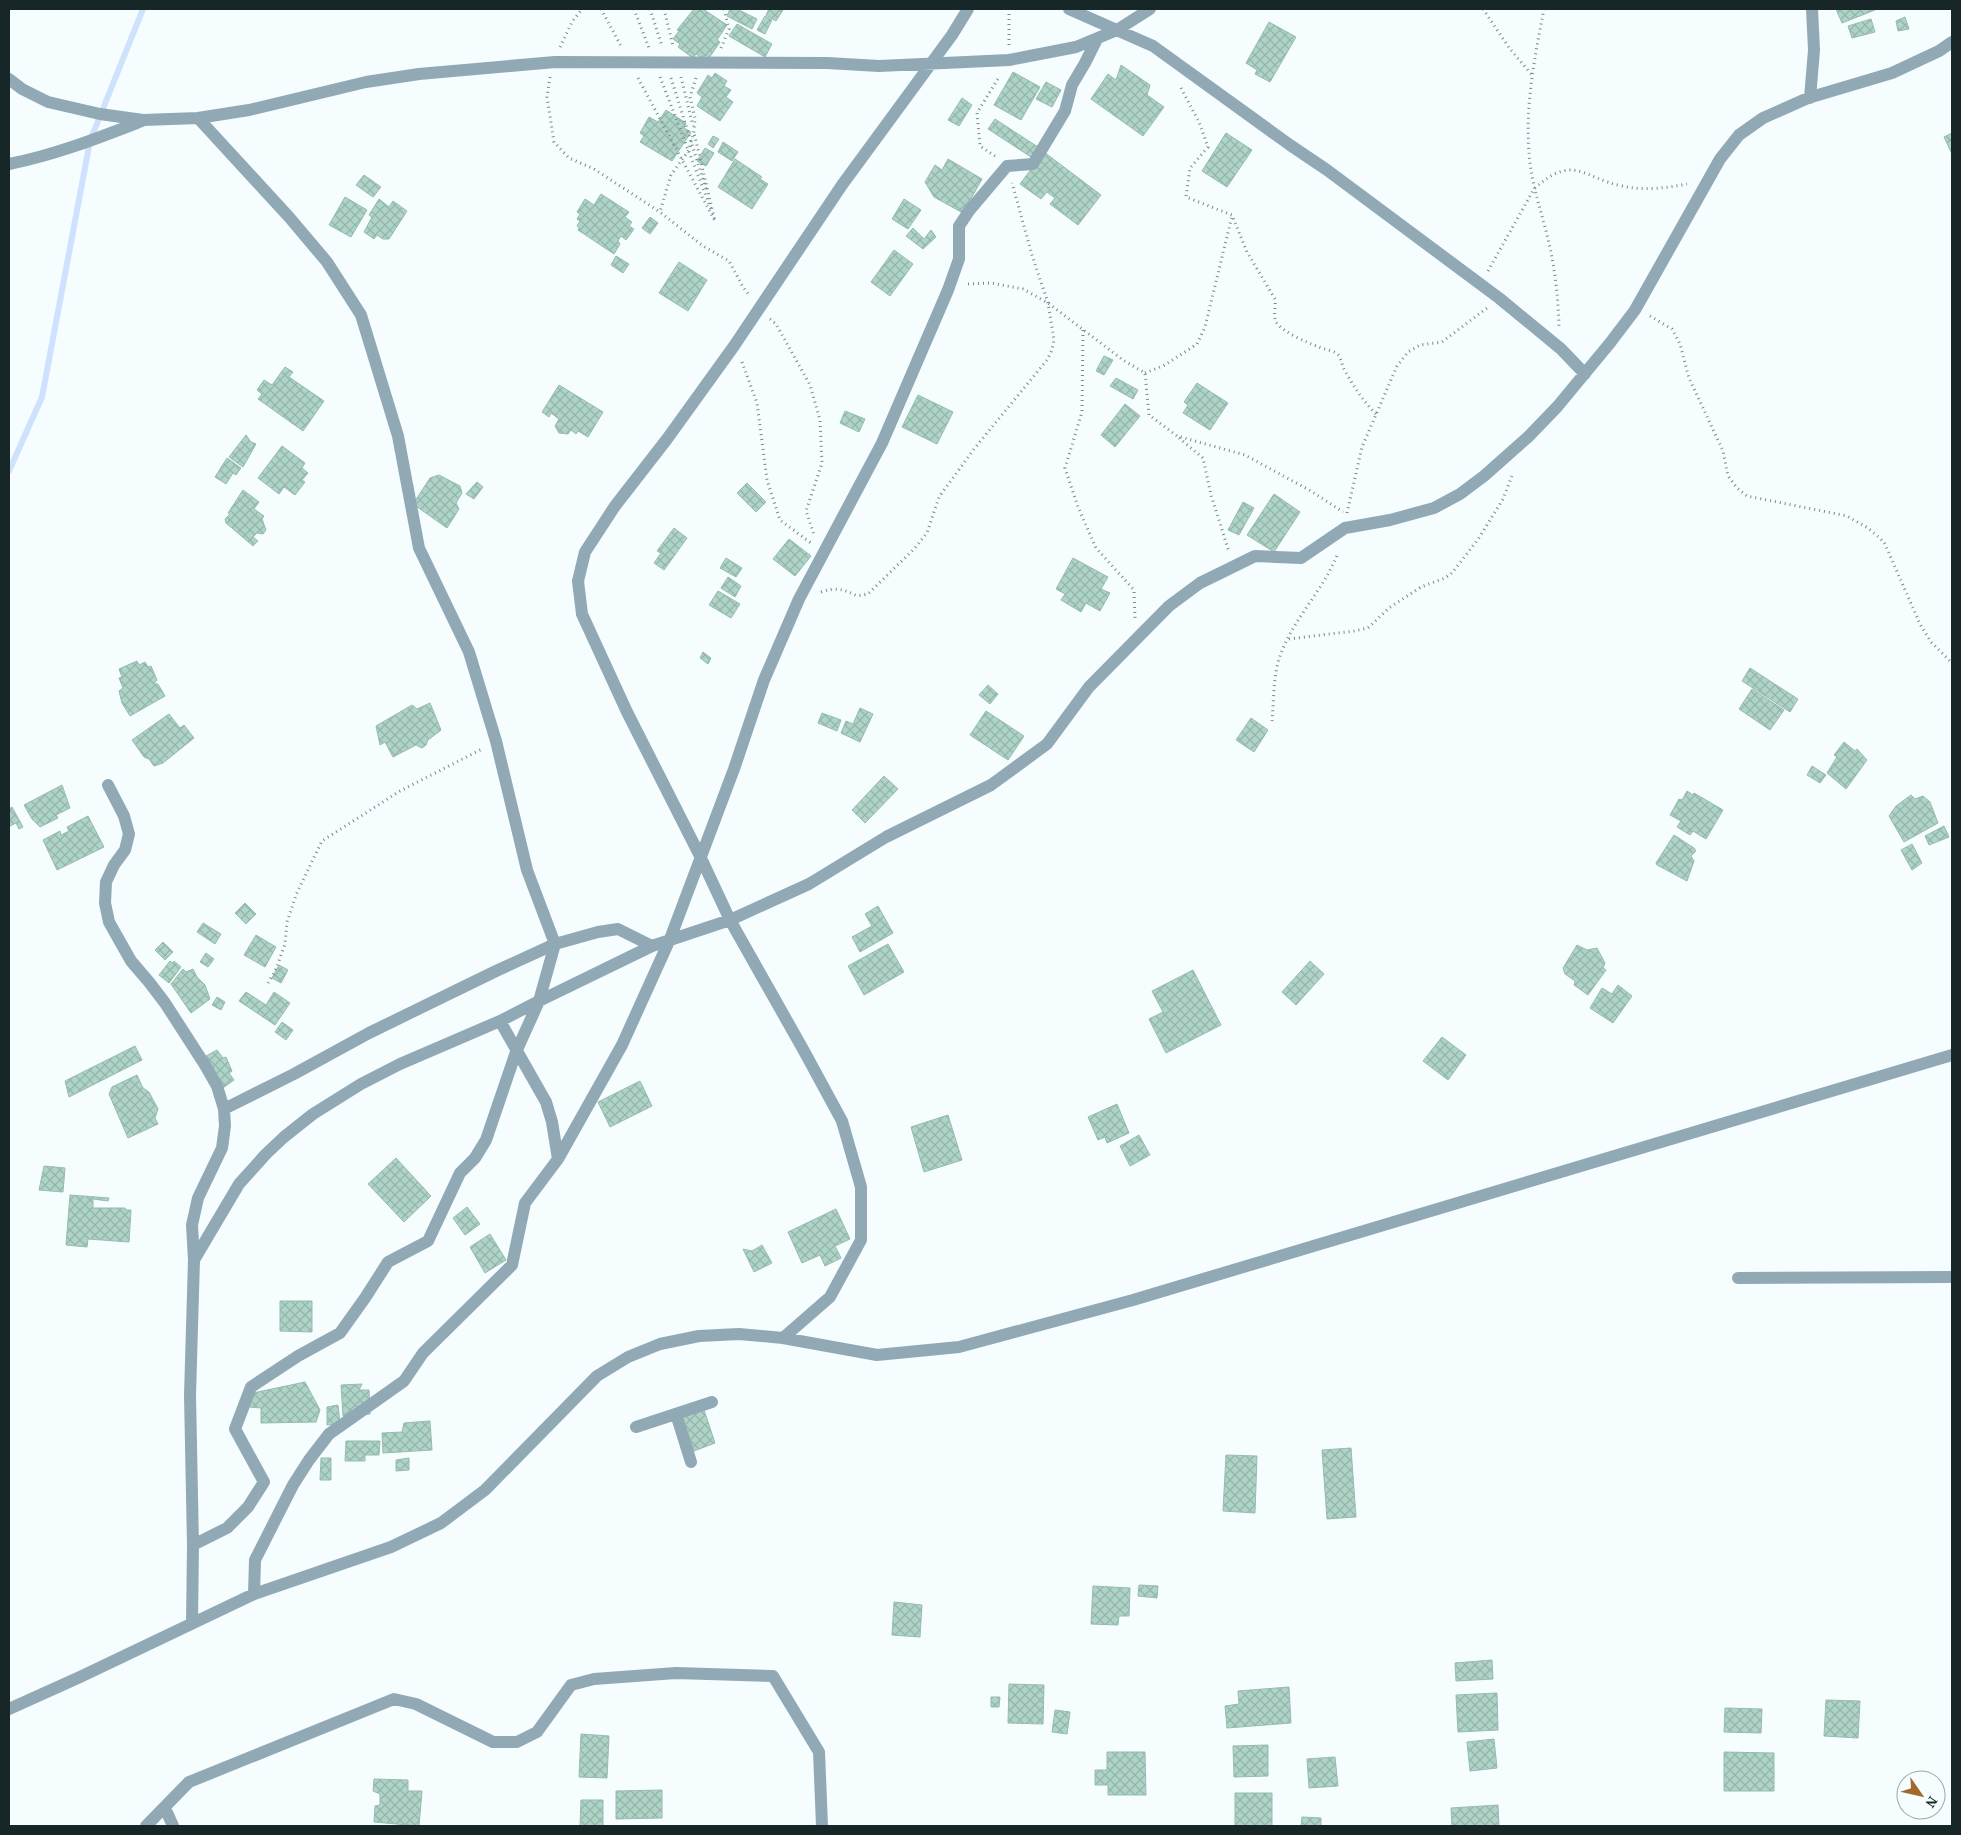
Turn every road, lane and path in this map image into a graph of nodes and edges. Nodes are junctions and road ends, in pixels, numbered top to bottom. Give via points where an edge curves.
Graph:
1 (582, 9) edge
2 (601, 9) edge
3 (634, 9) edge
4 (650, 9) edge
5 (664, 9) edge
6 (724, 9) edge
7 (968, 9) edge
8 (1069, 9) edge
9 (1150, 9) edge
10 (1484, 9) edge
11 (1544, 9) edge
12 (1812, 9) edge
13 (1117, 30) junction
14 (1096, 39) junction
15 (1952, 42) edge
16 (674, 47) dead end
17 (624, 51) dead end
18 (652, 55) dead end
19 (664, 55) dead end
20 (555, 62) junction
21 (714, 62) junction
22 (928, 65) junction
23 (659, 73) dead end
24 (670, 73) dead end
25 (680, 76) dead end
26 (1533, 76) junction
27 (638, 77) dead end
28 (9, 79) edge
29 (1177, 82) dead end
30 (1810, 98) junction
31 (198, 118) junction
32 (143, 120) junction
33 (9, 164) edge
34 (1708, 181) junction
35 (1534, 189) junction
36 (660, 212) junction
37 (1232, 215) junction
38 (715, 221) junction
39 (1480, 285) junction
40 (948, 290) junction
41 (1499, 298) junction
42 (1048, 303) junction
43 (760, 308) junction
44 (1635, 310) junction
45 (1083, 329) junction
46 (734, 346) junction
47 (1561, 349) junction
48 (1145, 374) junction
49 (1585, 374) junction
50 (1376, 414) junction
51 (1177, 436) junction
52 (1514, 472) dead end
53 (1347, 515) junction
54 (1345, 528) junction
55 (817, 542) dead end
56 (812, 544) dead end
57 (1233, 566) junction
58 (799, 599) junction
59 (1136, 638) junction
60 (1289, 639) junction
61 (1952, 663) edge
62 (1272, 721) dead end
63 (496, 741) junction
64 (108, 785) dead end
65 (701, 858) junction
66 (730, 920) junction
67 (670, 939) junction
68 (555, 944) junction
69 (652, 946) junction
70 (268, 983) dead end
71 (539, 1001) junction
72 (500, 1021) junction
73 (516, 1052) junction
74 (1952, 1055) edge
75 (224, 1109) junction
76 (558, 1159) junction
77 (194, 1260) junction
78 (1952, 1276) edge
79 (1738, 1278) dead end
80 (783, 1338) junction
81 (712, 1402) dead end
82 (676, 1414) junction
83 (636, 1427) dead end
84 (691, 1462) dead end
85 (193, 1546) junction
86 (254, 1594) junction
87 (192, 1623) junction
88 (9, 1709) edge
89 (165, 1808) junction
90 (146, 1826) edge
91 (173, 1826) edge
92 (822, 1826) edge

1 - 20 path via 572,22
2 - 17 path
3 - 18 path
4 - 19 path
5 - 16 path
6 - 21 path via 729,29
7 - 22 street
8 - 13 street
9 - 13 street
10 - 26 path
11 - 26 path
12 - 30 street via 1814,50
13 - 14 street
13 - 39 street via 1153,46 1327,170
14 - 22 street via 1069,49 1009,60
14 - 40 street via 1072,85 1065,111 1033,164 1007,166 963,218 959,259
15 - 30 street via 1892,73
20 - 21 street
20 - 31 street via 366,82 249,110
20 - 36 path via 548,80 547,97 554,142 569,158 594,169
21 - 22 street
21 - 36 path via 714,67 697,72 690,97 695,118 694,131 688,150 671,175
22 - 43 street via 842,184
23 - 38 path
24 - 38 path
25 - 38 path
26 - 35 path via 1529,152
27 - 38 path
28 - 32 street via 22,90 48,102
29 - 37 path via 1199,122 1208,147 1190,168 1186,197
30 - 34 street via 1763,118 1739,135
31 - 32 street
31 - 63 street via 327,262 361,315 398,436 419,548 469,652
32 - 33 street via 36,159
34 - 35 path via 1644,190 1570,170 1544,179
34 - 44 street
35 - 39 path
35 - 47 path via 1557,282
36 - 43 path via 703,246 729,260 742,287
37 - 48 path via 1205,327 1197,344
37 - 50 path via 1247,252 1275,299 1276,322 1288,333 1339,356 1361,399
39 - 41 street
40 - 42 path via 966,284 991,283 1023,289
40 - 58 street via 882,443
41 - 47 street
41 - 50 path via 1442,342 1420,345 1408,352 1397,366
42 - 45 path
42 - 58 path via 1054,340 1047,360 939,497 927,533 914,549 868,594 857,596 832,588
43 - 46 street
43 - 55 path via 776,324 810,384 820,420 822,463 806,511
44 - 49 street
44 - 61 path via 1658,319 1672,329 1680,344 1689,378 1723,451 1728,476 1737,488 1747,496 1848,516 1868,528 1884,542 1931,642
45 - 48 path
45 - 59 path via 1082,412 1065,468 1096,548 1134,590
46 - 56 path via 757,402 767,480 780,520
46 - 65 street via 615,506 585,552 578,582 582,614 627,712
47 - 49 street
48 - 51 path via 1149,416
49 - 54 street via 1528,437 1460,494 1434,508
50 - 53 path via 1362,447
51 - 53 path via 1245,455
51 - 57 path via 1203,458
52 - 60 path via 1489,522 1452,573 1421,587 1389,608 1368,628
53 - 54 path
54 - 57 street via 1301,558 1255,556
54 - 60 path via 1332,569
57 - 59 street via 1200,582
58 - 65 street via 764,680
59 - 66 street via 1089,687 1047,744 991,785 886,837 809,884
60 - 62 path via 1281,653 1277,672
63 - 68 street via 527,870
63 - 70 path via 400,791 322,841 296,895 285,944
64 - 75 street via 129,834 125,850 106,882 104,902 109,922 131,961 165,1004 205,1065 217,1086
65 - 66 street
65 - 67 street
66 - 67 street
66 - 80 street via 842,1121 861,1187 861,1240 830,1297
67 - 69 street
67 - 76 street via 622,1046
68 - 69 street via 618,929
68 - 71 street
68 - 75 street via 369,1033
69 - 71 street
71 - 72 street
71 - 73 street
72 - 73 street
72 - 77 street via 400,1064 313,1114 284,1137 239,1184
73 - 76 street via 546,1102
73 - 85 street via 486,1140 475,1158 460,1172 428,1241 388,1262 340,1333 251,1387 235,1429 264,1482 248,1507 227,1528
74 - 80 street via 1152,1295 959,1347 877,1356
75 - 77 street via 222,1148 198,1198 192,1226
76 - 86 street via 525,1203 512,1265 423,1353 404,1382 329,1434 309,1460 256,1560
77 - 85 street via 190,1395
78 - 79 street
80 - 86 street via 739,1334 699,1336 660,1344 628,1358 597,1376 485,1490 441,1523 391,1547
81 - 82 street
82 - 83 street
82 - 84 street
85 - 87 street
86 - 87 street
87 - 88 street
89 - 90 street
89 - 91 street
89 - 92 street via 190,1782 394,1699 416,1704 493,1742 517,1742 536,1732 571,1685 594,1679 676,1673 773,1676 819,1752

